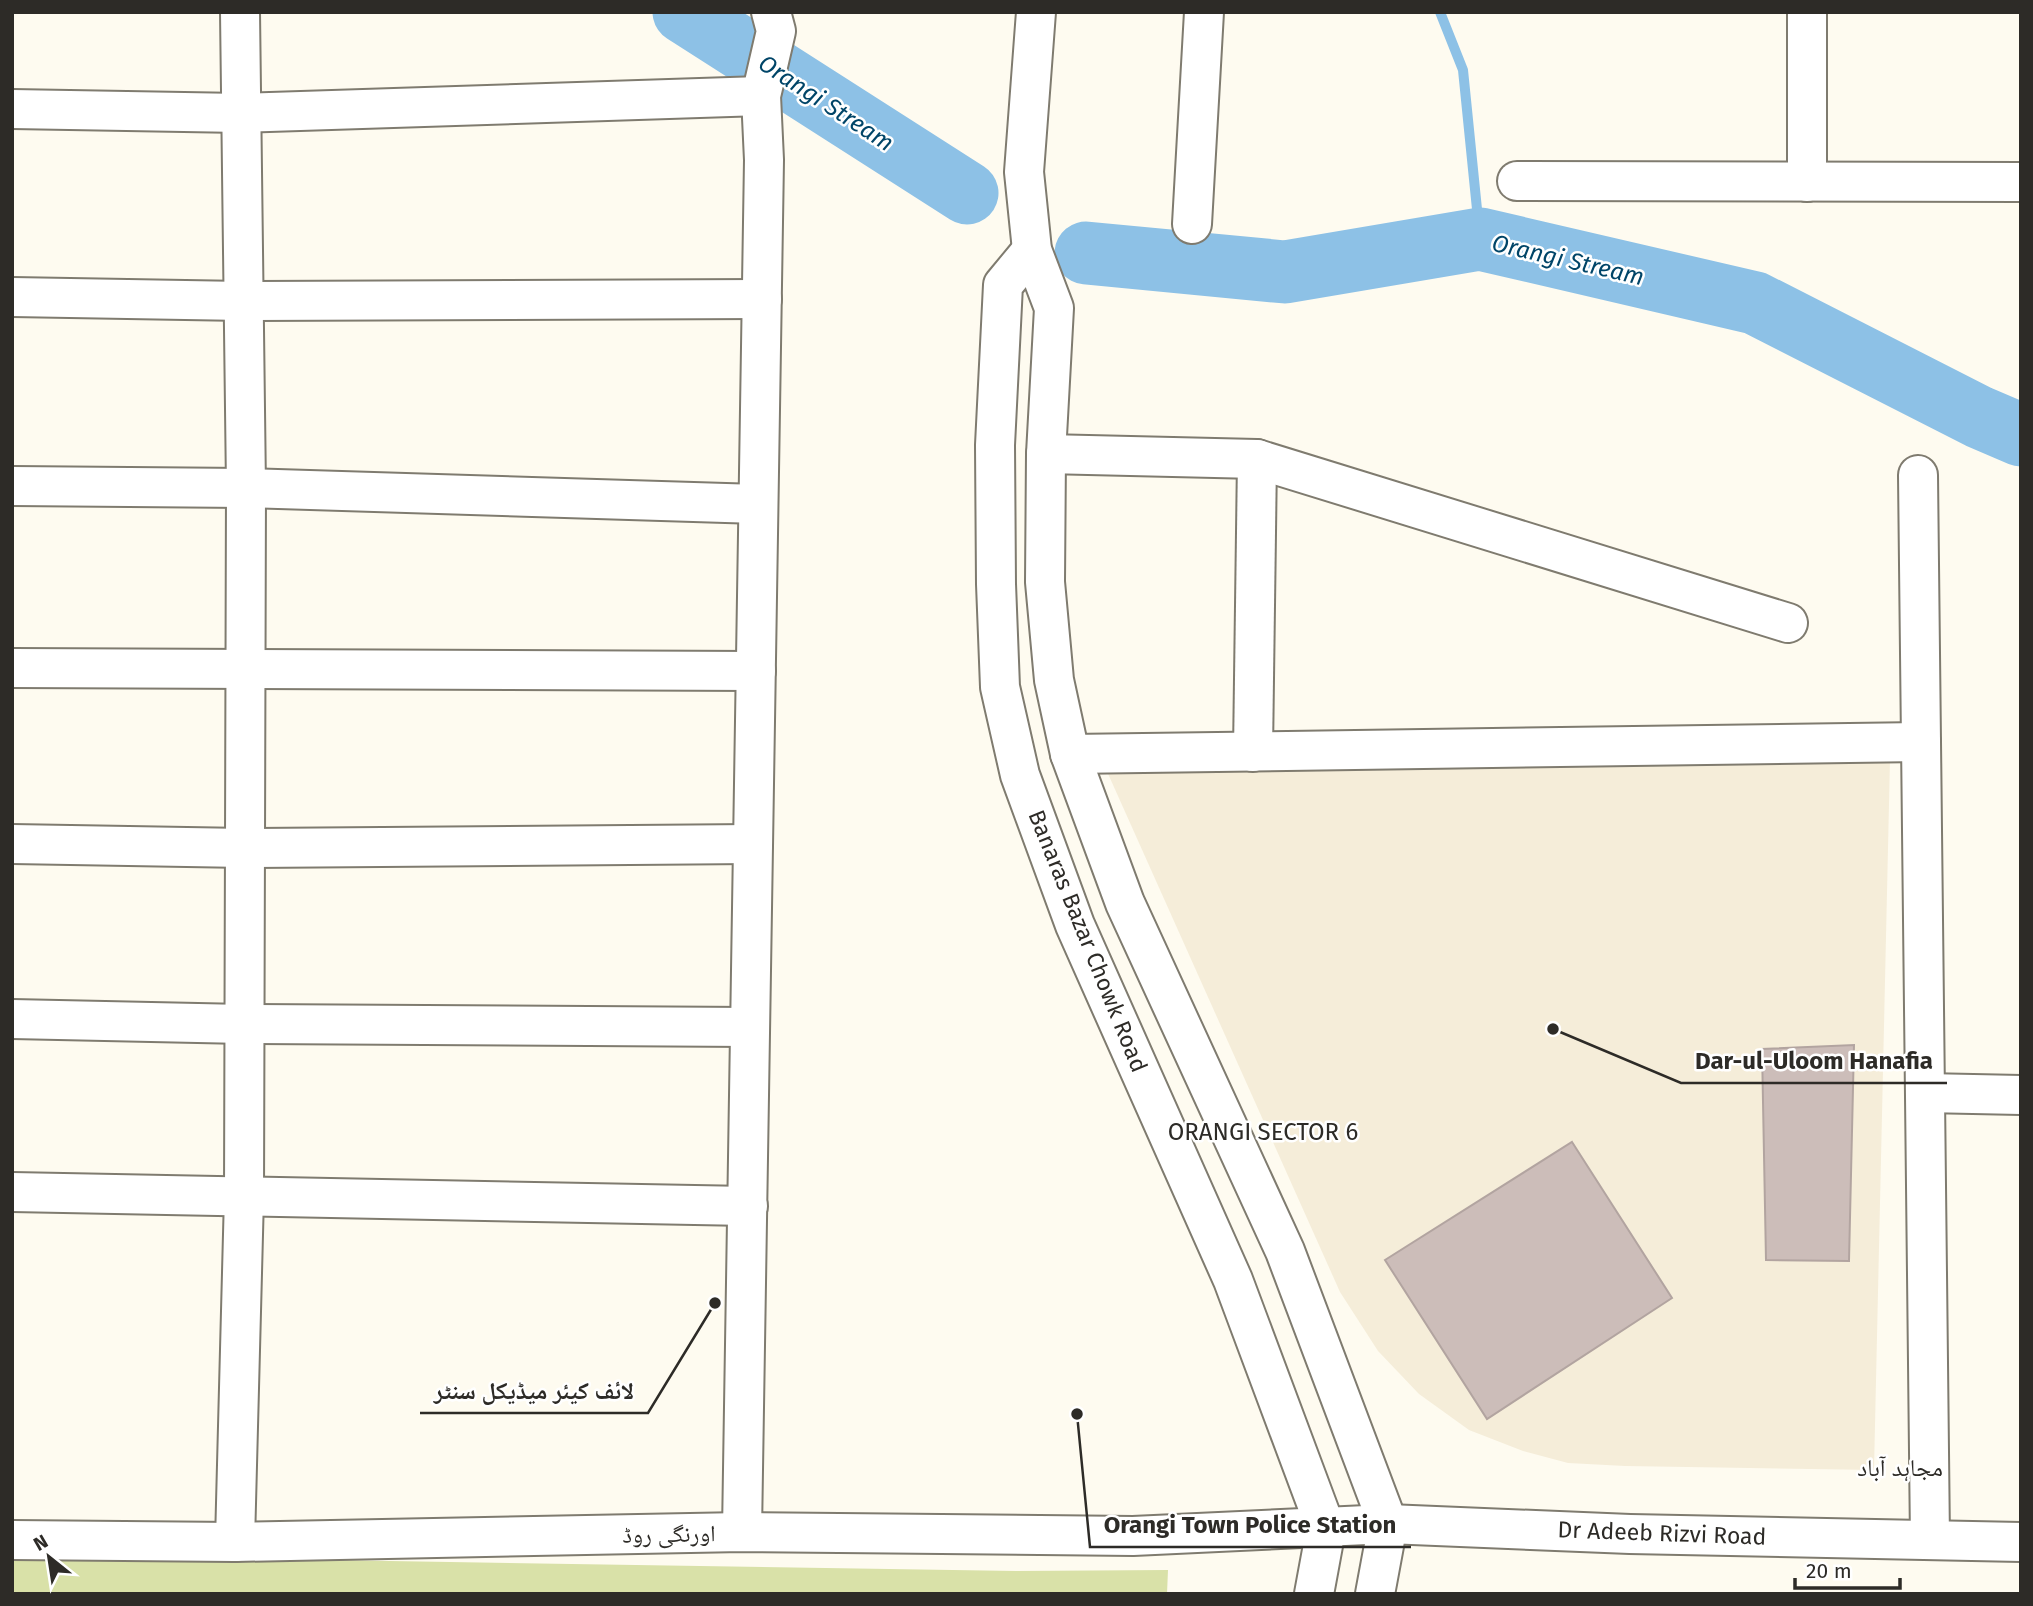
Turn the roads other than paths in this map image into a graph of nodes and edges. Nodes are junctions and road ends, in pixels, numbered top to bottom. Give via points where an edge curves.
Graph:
1 (240, 12) edge
2 (771, 12) edge
3 (1036, 12) edge
4 (1204, 12) edge
5 (1807, 12) edge
6 (761, 96) junction
7 (12, 109) edge
8 (241, 113) junction
9 (1517, 181) dead end
10 (1807, 182) junction
11 (2021, 182) edge
12 (1192, 224) dead end
13 (1032, 250) junction
14 (12, 297) edge
15 (762, 299) junction
16 (243, 301) junction
17 (1046, 454) junction
18 (1257, 459) junction
19 (1918, 475) dead end
20 (12, 486) edge
21 (246, 488) junction
22 (758, 504) junction
23 (1788, 623) dead end
24 (12, 668) edge
25 (246, 671) junction
26 (756, 671) junction
27 (1921, 742) junction
28 (1253, 752) junction
29 (1070, 754) junction
30 (753, 844) junction
31 (12, 845) edge
32 (245, 848) junction
33 (12, 1018) edge
34 (244, 1024) junction
35 (750, 1027) junction
36 (1925, 1093) junction
37 (2021, 1095) edge
38 (12, 1192) edge
39 (244, 1196) junction
40 (748, 1206) junction
41 (1388, 1524) junction
42 (1326, 1529) junction
43 (742, 1532) junction
44 (12, 1540) edge
45 (1930, 1540) junction
46 (235, 1542) junction
47 (2021, 1542) edge
48 (1314, 1594) edge
49 (1375, 1594) edge

1 - 8 street
2 - 6 street via 776,31
3 - 13 street via 1024,172
4 - 12 street
5 - 10 street
6 - 8 street
6 - 15 street
7 - 8 street
8 - 16 street
9 - 10 street
10 - 11 street
13 - 17 street via 1054,308
13 - 42 street, Banaras Bazar Chowk Road via 1003,285 995,444 1000,687 1020,775 1075,925 1233,1280
14 - 16 street
15 - 16 street
15 - 22 street
16 - 21 street
17 - 18 street
17 - 29 street via 1045,582 1054,680
18 - 23 street
18 - 28 street
19 - 27 street
20 - 21 street
21 - 22 street
21 - 25 street
22 - 26 street
24 - 25 street
25 - 26 street
25 - 32 street
26 - 30 street
27 - 28 street
27 - 36 street
28 - 29 street
29 - 41 street via 1125,903 1285,1251
30 - 32 street
30 - 35 street
31 - 32 street
32 - 34 street
33 - 34 street
34 - 35 street
34 - 39 street
35 - 40 street
36 - 37 street
36 - 45 street
38 - 39 street
39 - 40 street
39 - 46 street
40 - 43 street
41 - 42 street, Dr Adeeb Rizvi Road
41 - 45 street, Dr Adeeb Rizvi Road
41 - 49 street
42 - 43 street, اورنگی روڈ via 1133,1536
42 - 48 street
43 - 46 street, اورنگی روڈ
44 - 46 street, اورنگی روڈ
45 - 47 street, Dr Adeeb Rizvi Road

